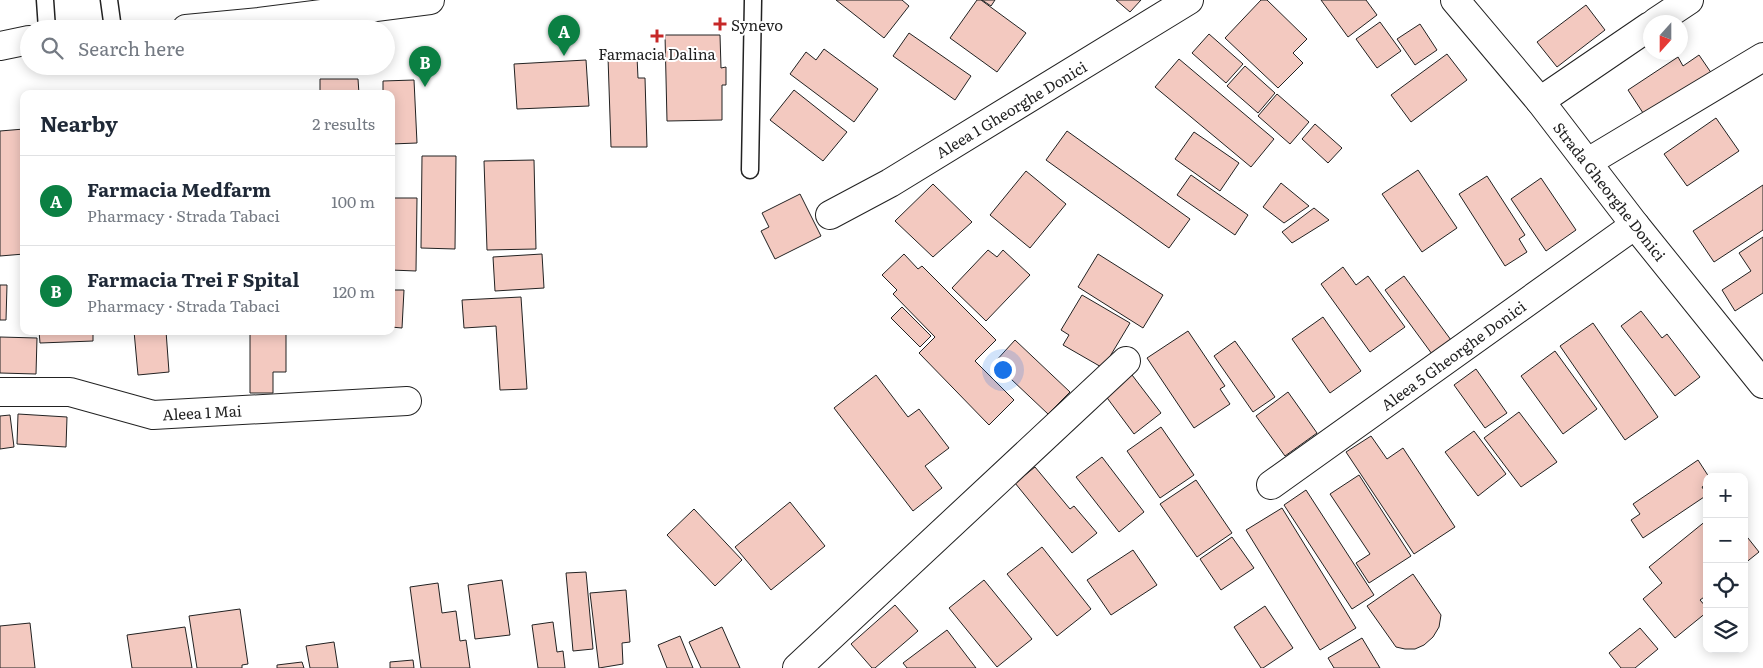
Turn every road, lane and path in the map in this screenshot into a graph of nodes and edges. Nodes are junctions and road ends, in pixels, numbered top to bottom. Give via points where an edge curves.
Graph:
1 (45, 0) edge
2 (109, 0) edge
3 (430, 0) edge
4 (753, 0) edge
5 (1189, 0) edge
6 (1455, 0) edge
7 (1689, 0) edge
8 (1666, 15) edge
9 (46, 20) edge
10 (112, 20) edge
11 (275, 20) edge
12 (1643, 31) edge
13 (0, 38) edge
14 (20, 39) edge
15 (20, 41) edge
16 (0, 46) edge
17 (1763, 57) edge
18 (1540, 101) junction
19 (1588, 162) junction
20 (750, 170) dead end
21 (830, 214) dead end
22 (1635, 225) junction
23 (1126, 361) dead end
24 (1763, 384) edge
25 (0, 392) edge
26 (407, 401) dead end
27 (1271, 485) dead end
28 (797, 668) edge

1 - 9 lane
2 - 10 lane
3 - 11 street
4 - 20 lane
5 - 21 street, Aleea 1 Gheorghe Donici via 890,183
6 - 18 street, Strada Gheorghe Donici
7 - 8 street
12 - 18 street
13 - 14 street
15 - 16 street
17 - 19 street
18 - 19 street, Strada Gheorghe Donici
19 - 22 street, Strada Gheorghe Donici
22 - 24 street, Strada Gheorghe Donici
22 - 27 street, Aleea 5 Gheorghe Donici
23 - 28 street
25 - 26 street, Aleea 1 Mai via 70,392 153,415

